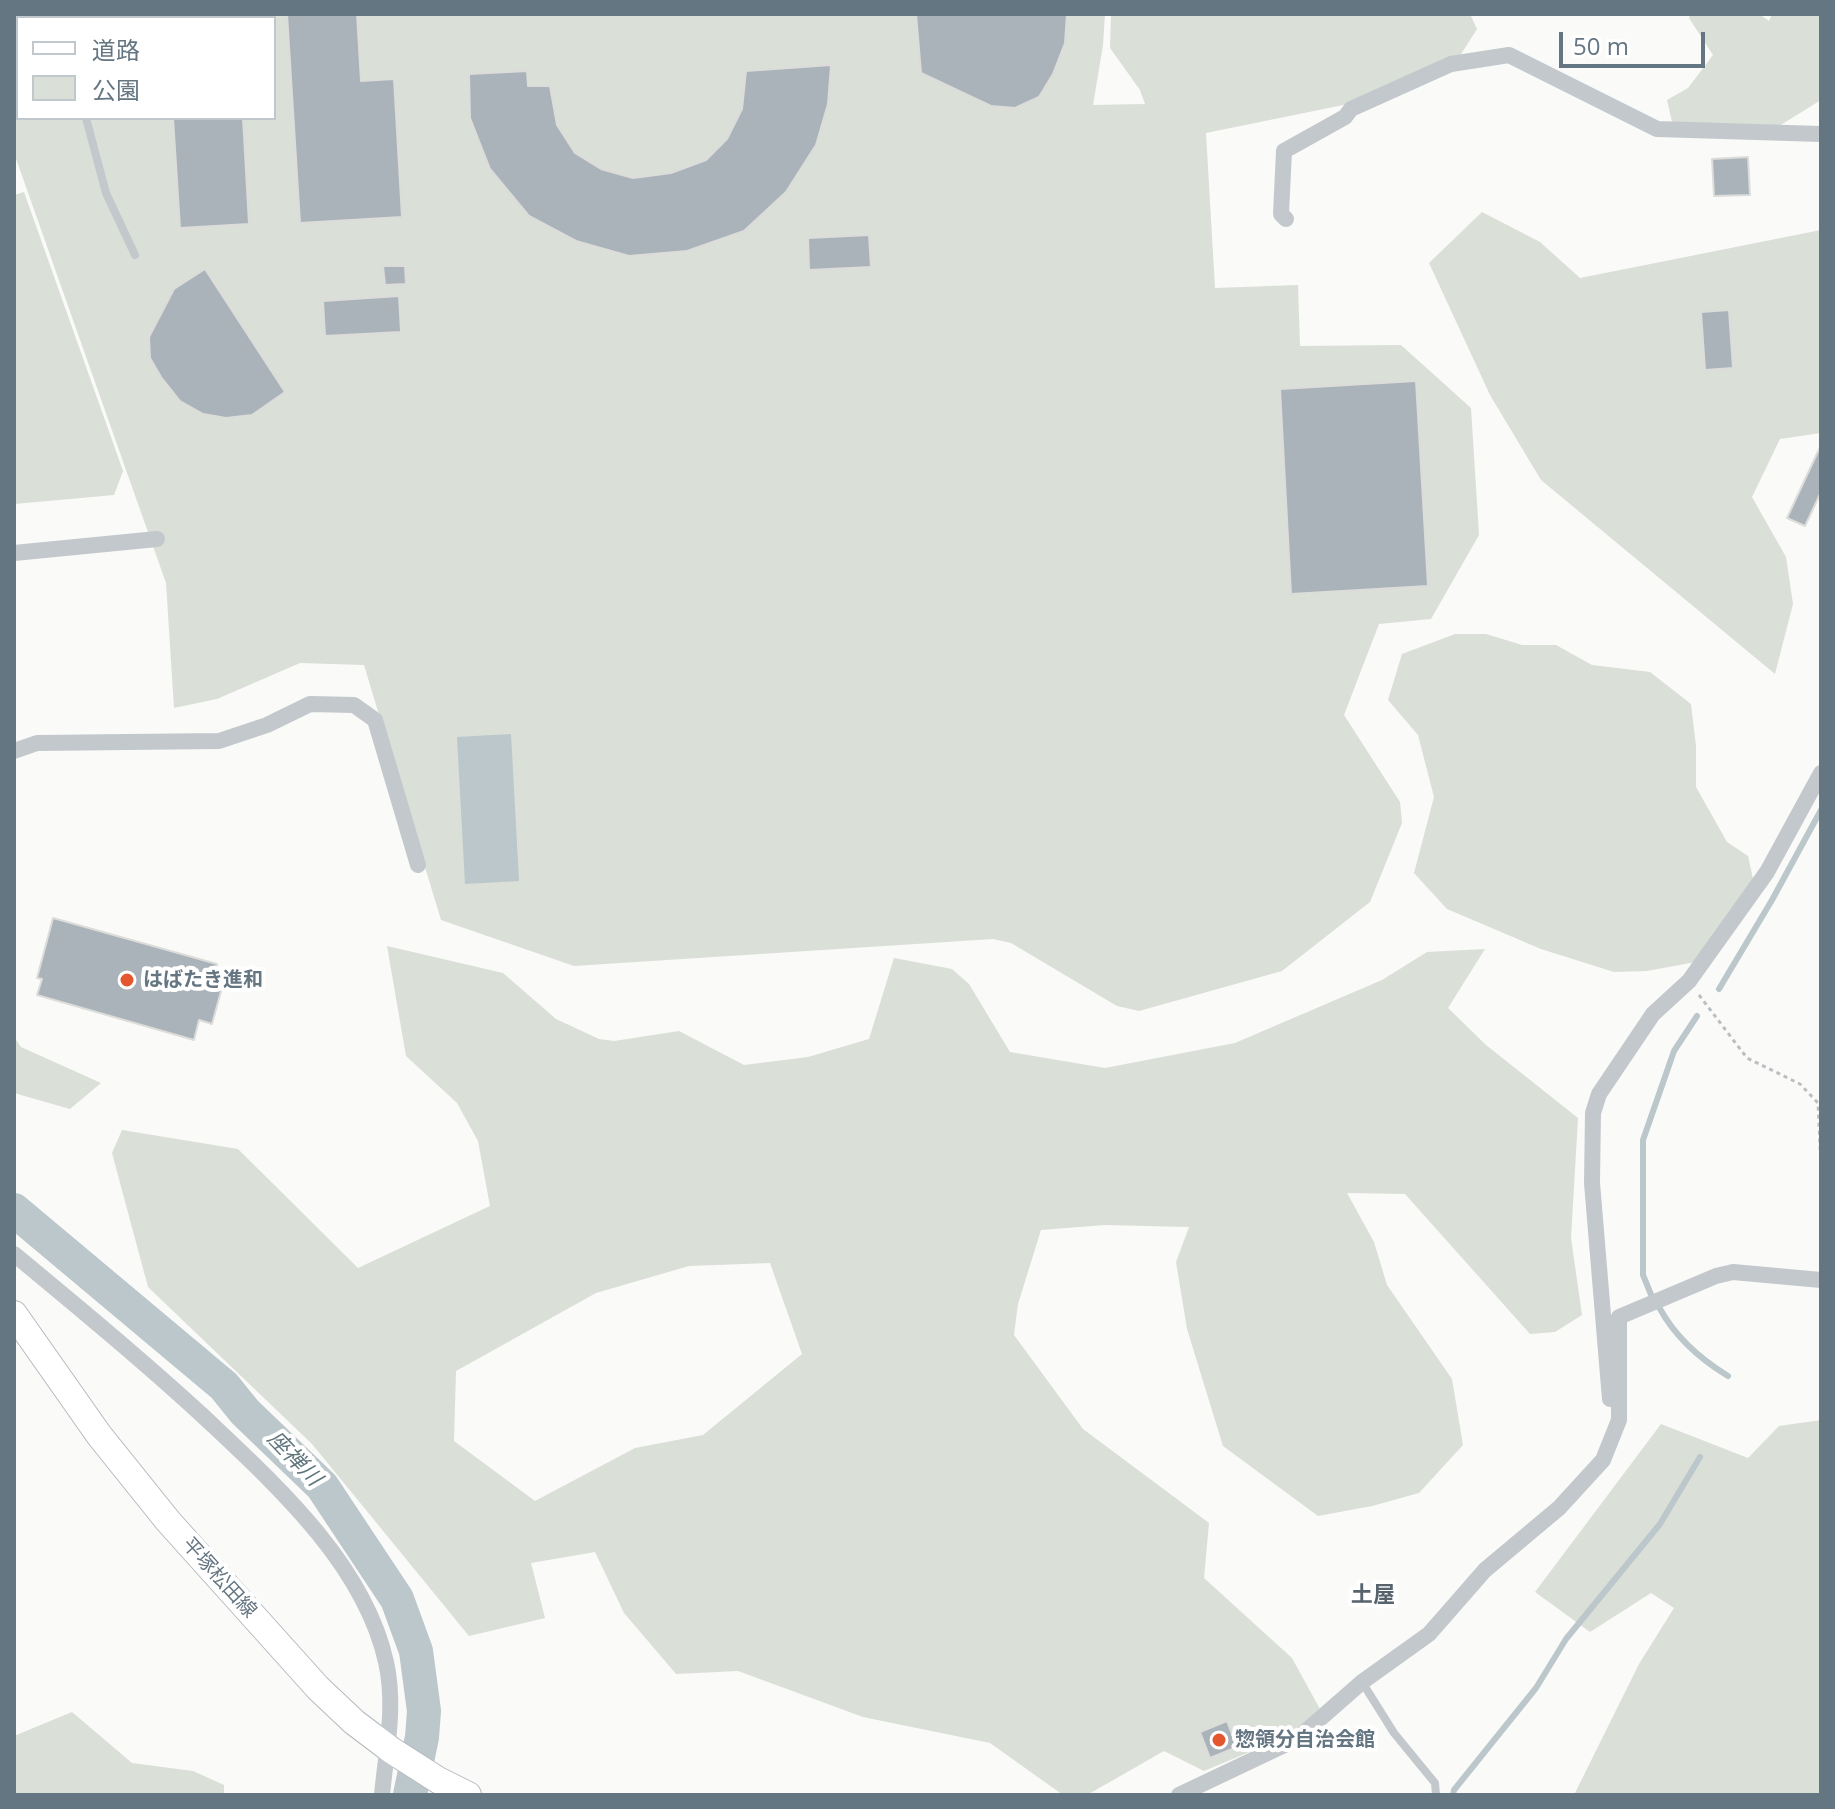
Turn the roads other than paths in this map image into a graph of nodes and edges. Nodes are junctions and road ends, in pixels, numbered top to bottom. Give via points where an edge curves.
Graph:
1 (87, 120) edge
2 (1821, 134) edge
3 (1286, 219) dead end
4 (135, 255) dead end
5 (157, 539) dead end
6 (14, 553) edge
7 (14, 751) edge
8 (1821, 773) edge
9 (418, 865) dead end
10 (14, 1254) edge
11 (1821, 1280) edge
12 (14, 1314) edge
13 (1609, 1446) junction
14 (1362, 1682) junction
15 (389, 1748) junction
16 (382, 1795) edge
17 (468, 1795) edge
18 (1179, 1795) edge
19 (1436, 1795) edge

1 - 4 lane via 106,193
2 - 3 street via 1657,129 1509,55 1451,64 1351,109 1284,151 1281,214
5 - 6 street
7 - 9 street via 37,743 219,741 310,704 354,705 375,720
8 - 13 street via 1767,872 1689,981 1653,1014 1599,1094 1593,1113 1592,1183 1610,1395
10 - 15 street via 134,1352 306,1517 374,1624 391,1697
11 - 13 street via 1733,1272 1619,1317 1619,1420
12 - 15 main road, 平塚松田線 via 99,1435 168,1521 318,1688
13 - 14 street via 1603,1460 1559,1508 1485,1570 1429,1634
14 - 18 street via 1297,1739
14 - 19 lane via 1435,1783
15 - 16 street
15 - 17 main road, 平塚松田線

